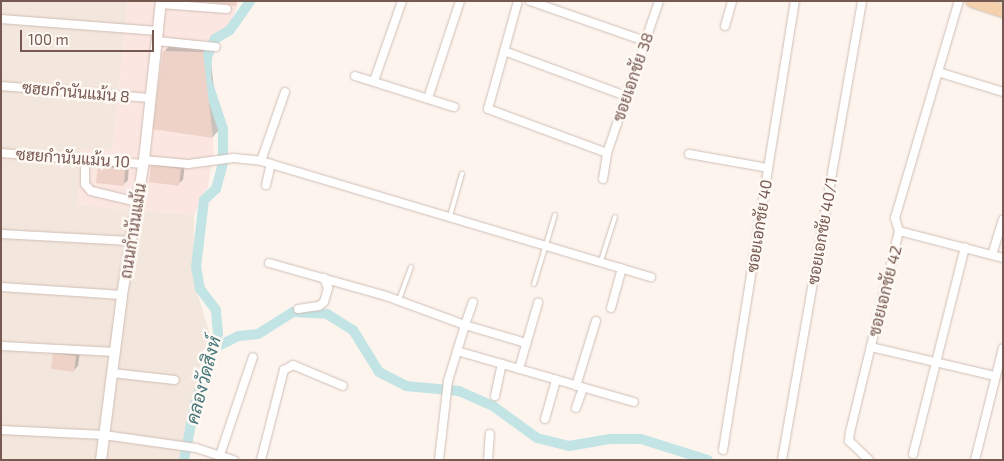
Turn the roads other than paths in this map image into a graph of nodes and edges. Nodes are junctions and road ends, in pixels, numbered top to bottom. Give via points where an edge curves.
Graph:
1 (402, 1) edge
2 (460, 1) edge
3 (518, 1) edge
4 (530, 1) edge
5 (649, 1) edge
6 (732, 1) edge
7 (795, 1) edge
8 (862, 1) edge
9 (959, 1) edge
10 (972, 1) edge
11 (161, 3) edge
12 (658, 3) edge
13 (227, 9) dead end
14 (1003, 11) edge
15 (1, 19) edge
16 (725, 26) dead end
17 (157, 36) junction
18 (645, 41) junction
19 (216, 47) dead end
20 (504, 51) junction
21 (938, 72) junction
22 (355, 76) dead end
23 (374, 81) junction
24 (1, 86) edge
25 (285, 92) dead end
26 (1003, 92) edge
27 (626, 96) junction
28 (150, 98) junction
29 (428, 98) junction
30 (454, 107) dead end
31 (1, 153) edge
32 (607, 153) junction
33 (689, 154) dead end
34 (85, 160) junction
35 (261, 161) junction
36 (144, 162) junction
37 (271, 164) junction
38 (768, 168) junction
39 (462, 174) dead end
40 (603, 179) dead end
41 (266, 185) dead end
42 (137, 202) junction
43 (555, 215) dead end
44 (450, 216) junction
45 (615, 217) dead end
46 (1003, 220) edge
47 (900, 230) junction
48 (1, 234) edge
49 (130, 241) junction
50 (544, 245) junction
51 (965, 247) junction
52 (992, 255) junction
53 (1003, 258) edge
54 (601, 261) junction
55 (269, 263) dead end
56 (411, 267) dead end
57 (622, 268) junction
58 (651, 276) dead end
59 (324, 278) junction
60 (534, 284) dead end
61 (1, 287) edge
62 (122, 296) junction
63 (399, 300) junction
64 (473, 302) dead end
65 (538, 303) dead end
66 (611, 308) dead end
67 (298, 309) dead end
68 (596, 321) dead end
69 (465, 325) junction
70 (526, 343) junction
71 (1, 346) edge
72 (872, 347) junction
73 (1003, 348) edge
74 (457, 351) junction
75 (115, 352) junction
76 (253, 357) dead end
77 (936, 362) junction
78 (502, 364) junction
79 (519, 369) junction
80 (112, 373) junction
81 (995, 376) junction
82 (176, 380) dead end
83 (556, 380) junction
84 (343, 386) dead end
85 (580, 387) junction
86 (495, 396) dead end
87 (634, 402) dead end
88 (576, 408) dead end
89 (545, 419) dead end
90 (1, 430) edge
91 (490, 434) dead end
92 (104, 435) junction
93 (723, 450) dead end
94 (913, 454) dead end
95 (220, 455) junction
96 (101, 460) edge
97 (234, 460) edge
98 (261, 460) edge
99 (439, 460) edge
100 (488, 460) edge
101 (782, 460) edge
102 (869, 460) edge
103 (975, 460) edge

1 - 23 street
2 - 29 street
3 - 20 street
4 - 18 street
5 - 12 street
6 - 16 street
7 - 38 street, ซอยเอกชัย 40
8 - 101 street, ซอยเอกชัย 40/1
9 - 21 street, ซอยเอกชัย 42
10 - 14 main road
11 - 13 street
11 - 17 street, ถนนกำนันแม้น
12 - 18 street, ซอยเอกชัย 38
15 - 17 street
17 - 19 street
17 - 28 street, ถนนกำนันแม้น
18 - 27 street, ซอยเอกชัย 38
20 - 27 street
20 - 32 street via 488,103 492,112
21 - 26 street
21 - 47 street, ซอยเอกชัย 42 via 896,218
22 - 23 street
23 - 29 street
24 - 28 street, ซฮยกำนันแม้น 8
25 - 35 street
27 - 32 street, ซอยเอกชัย 38
28 - 36 street, ถนนกำนันแม้น
29 - 30 street
31 - 34 street, ซฮยกำนันแม้น 10
32 - 40 street, ซอยเอกชัย 38
33 - 38 street
34 - 36 street, ซฮยกำนันแม้น 10
34 - 42 street via 85,184 91,190
35 - 36 street, ซฮยกำนันแม้น 10 via 234,158 188,164
35 - 37 street, ซฮยกำนันแม้น 10
36 - 42 street, ถนนกำนันแม้น
37 - 41 street
37 - 44 street, ซฮยกำนันแม้น 10
38 - 93 street, ซอยเอกชัย 40
39 - 44 lane
42 - 49 street, ถนนกำนันแม้น
43 - 50 lane
44 - 50 street, ซฮยกำนันแม้น 10
45 - 54 lane
46 - 52 street
47 - 51 street
47 - 72 street, ซอยเอกชัย 42
48 - 49 street
49 - 62 street, ถนนกำนันแม้น
50 - 54 street, ซฮยกำนันแม้น 10
50 - 60 lane
51 - 52 street
51 - 77 street
52 - 53 street
54 - 57 street, ซฮยกำนันแม้น 10
55 - 59 street
56 - 63 lane
57 - 58 street, ซฮยกำนันแม้น 10
57 - 66 street
59 - 63 street
59 - 67 street via 328,288 324,302 319,306
61 - 62 street
62 - 75 street, ถนนกำนันแม้น
63 - 69 street
64 - 69 street
65 - 70 street
68 - 85 street
69 - 70 street
69 - 74 street
70 - 79 street
71 - 75 street
72 - 77 street
72 - 102 street, ซอยเอกชัย 42 via 849,441
73 - 81 street
74 - 78 street
74 - 99 street via 444,404
75 - 80 street, ถนนกำนันแม้น
76 - 95 street
77 - 81 street
77 - 94 street
78 - 79 street
78 - 86 street
79 - 83 street
80 - 82 street
80 - 92 street, ถนนกำนันแม้น
81 - 103 street
83 - 85 street
83 - 89 street
84 - 98 street via 293,366 284,370
85 - 87 street
85 - 88 street
90 - 92 street
91 - 100 street
92 - 95 street via 196,448
92 - 96 street, ถนนกำนันแม้น
95 - 97 street

